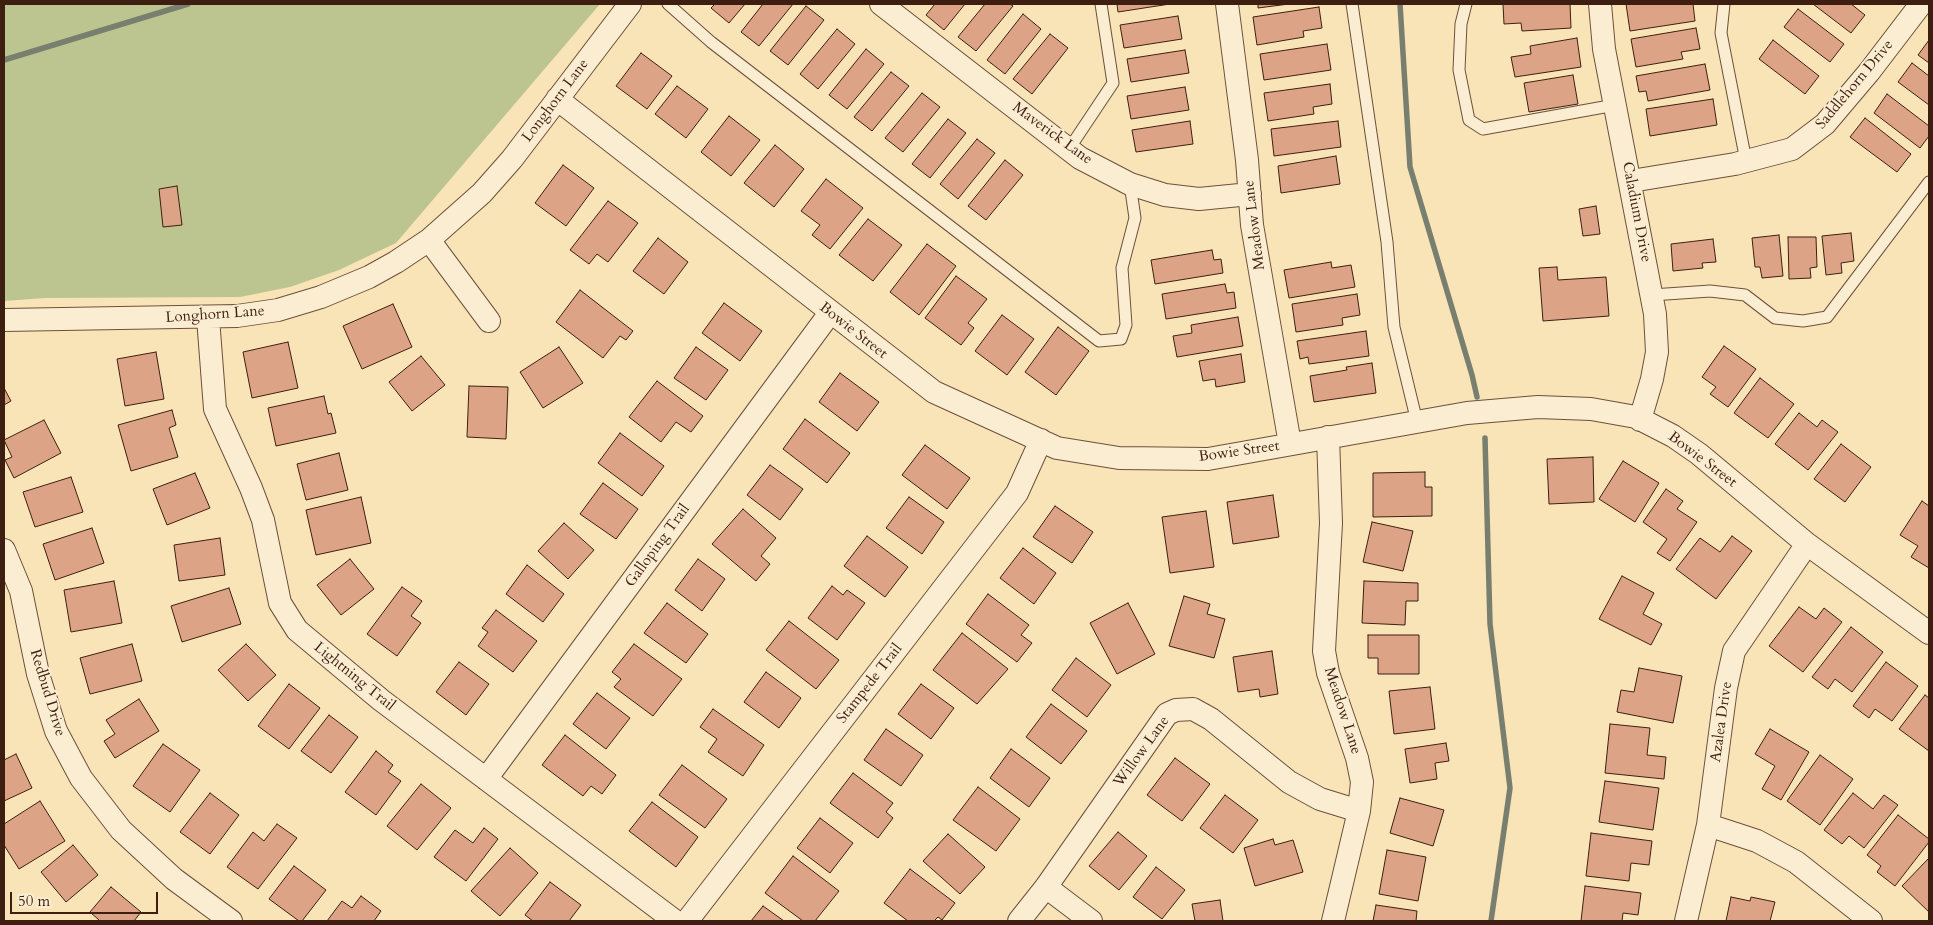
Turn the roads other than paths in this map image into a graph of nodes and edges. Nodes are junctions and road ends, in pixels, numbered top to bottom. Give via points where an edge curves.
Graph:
1 (630, 4) edge
2 (668, 4) edge
3 (881, 4) edge
4 (1101, 4) edge
5 (1227, 4) edge
6 (1352, 4) edge
7 (1466, 4) edge
8 (1600, 4) edge
9 (1724, 4) edge
10 (1921, 4) edge
11 (557, 99) junction
12 (1615, 106) junction
13 (1069, 149) junction
14 (1746, 161) junction
15 (1631, 181) junction
16 (1929, 182) edge
17 (1130, 184) junction
18 (1250, 194) junction
19 (429, 240) junction
20 (1652, 295) junction
21 (830, 313) junction
22 (208, 318) junction
23 (4, 320) edge
24 (489, 321) dead end
25 (1640, 420) junction
26 (1417, 422) junction
27 (1328, 438) junction
28 (1041, 440) junction
29 (1290, 444) junction
30 (1808, 544) junction
31 (4, 550) edge
32 (1929, 633) edge
33 (486, 779) junction
34 (1359, 811) junction
35 (1708, 825) junction
36 (1046, 887) junction
37 (230, 921) edge
38 (676, 921) edge
39 (687, 921) edge
40 (1019, 921) edge
41 (1090, 921) edge
42 (1334, 921) edge
43 (1686, 921) edge
44 (1871, 921) edge

1 - 11 street, Longhorn Lane
2 - 17 lane via 711,42 1099,341 1121,339 1126,326 1122,268 1135,218
3 - 13 street, Maverick Lane
4 - 13 lane via 1113,83
5 - 18 street, Meadow Lane
6 - 26 lane via 1387,242 1394,327
7 - 12 lane via 1461,24 1458,70 1469,120 1483,129
8 - 12 street, Caladium Drive via 1604,49
9 - 14 lane via 1721,33
10 - 14 street, Saddlehorn Drive via 1826,124 1792,149
11 - 19 street, Longhorn Lane via 498,176
11 - 21 street, Bowie Street
12 - 15 street, Caladium Drive
13 - 17 street, Maverick Lane
14 - 15 street, Saddlehorn Drive
15 - 20 street, Caladium Drive
16 - 20 lane via 1827,316 1803,322 1776,318 1745,295 1710,291
17 - 18 street, Maverick Lane via 1165,195 1199,199
18 - 29 street, Meadow Lane via 1252,225
19 - 22 street, Longhorn Lane via 369,277 321,297 264,313
19 - 24 street
20 - 25 street, Caladium Drive via 1657,352
21 - 28 street, Bowie Street via 934,392
21 - 33 street, Galloping Trail
22 - 23 street, Longhorn Lane
22 - 33 street, Lightning Trail via 215,409 263,520 280,603 304,636 381,700
25 - 26 street, Bowie Street via 1591,409 1538,407 1467,413
25 - 30 street, Bowie Street via 1700,454
26 - 27 street, Bowie Street
27 - 29 street, Bowie Street
27 - 34 street, Meadow Lane via 1331,523 1324,651 1357,758 1362,782
28 - 29 street, Bowie Street via 1057,448 1119,458 1208,459
28 - 39 street, Stampede Trail via 1016,493
30 - 32 street, Bowie Street
30 - 35 street, Azalea Drive via 1734,651
31 - 37 street, Redbud Drive via 21,591 38,674 56,732 81,778 121,830 174,879
33 - 38 street, Lightning Trail
34 - 36 street, Willow Lane via 1320,798 1289,782 1211,719 1193,709 1176,710 1167,714
34 - 42 street, Meadow Lane
35 - 43 street, Azalea Drive
35 - 44 street via 1757,841 1796,862
36 - 40 street, Willow Lane
36 - 41 street

